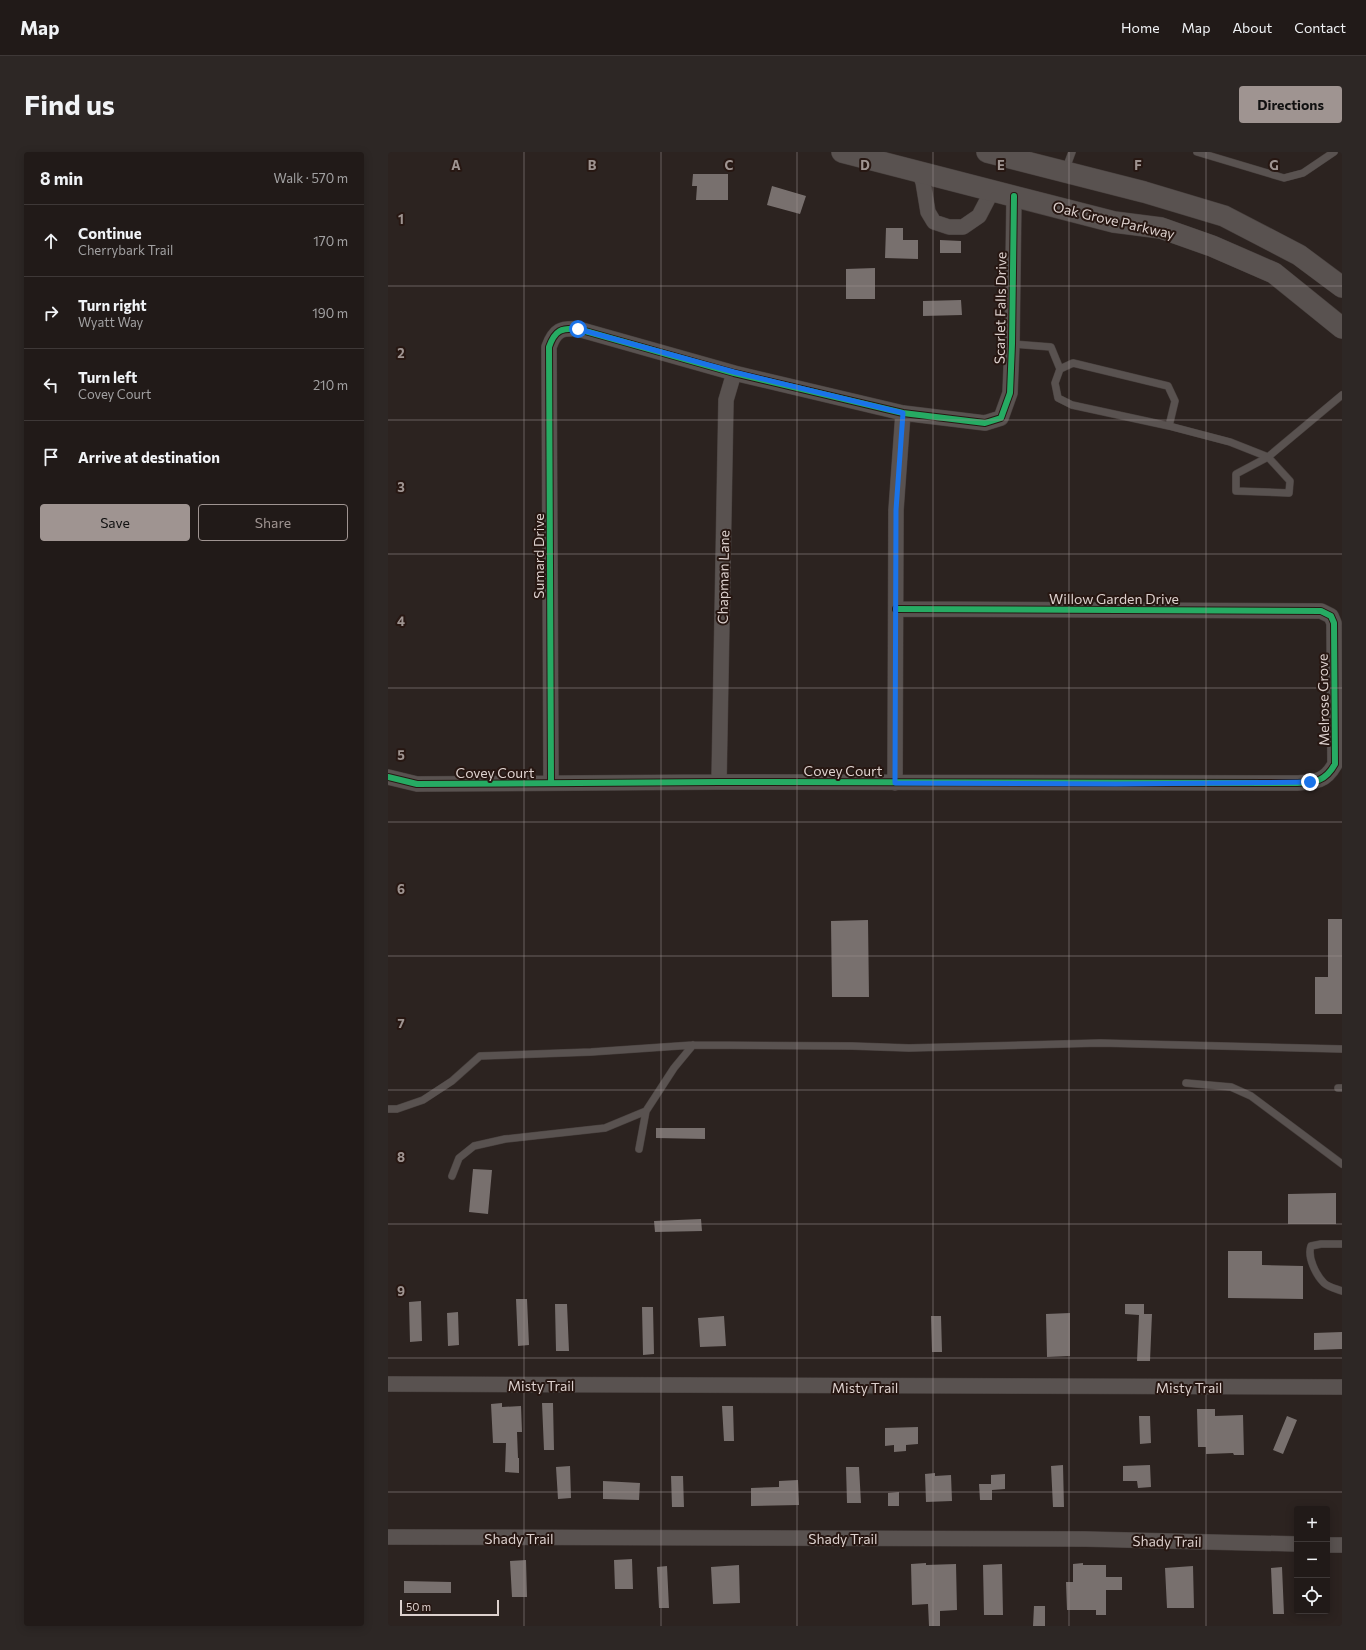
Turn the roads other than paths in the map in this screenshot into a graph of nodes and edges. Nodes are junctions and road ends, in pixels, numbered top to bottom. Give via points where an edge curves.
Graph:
1 (842, 152) edge
2 (987, 152) edge
3 (1072, 152) edge
4 (1197, 152) edge
5 (1334, 152) edge
6 (919, 172) junction
7 (1064, 173) junction
8 (992, 191) junction
9 (1014, 196) junction
10 (1342, 287) edge
11 (1342, 328) edge
12 (1012, 344) junction
13 (1060, 369) junction
14 (734, 372) junction
15 (1342, 395) edge
16 (903, 413) junction
17 (1169, 426) junction
18 (1268, 457) junction
19 (896, 609) junction
20 (1331, 616) joint
21 (1339, 718) edge
22 (388, 778) edge
23 (1322, 780) joint
24 (719, 782) junction
25 (551, 783) junction
26 (895, 783) junction
27 (693, 1045) junction
28 (1342, 1049) edge
29 (1186, 1083) dead end
30 (388, 1109) edge
31 (646, 1111) junction
32 (639, 1149) dead end
33 (1342, 1164) edge
34 (452, 1176) dead end
35 (1342, 1244) edge
36 (1342, 1291) edge
37 (388, 1384) edge
38 (1342, 1387) edge
39 (388, 1537) edge
40 (1294, 1544) edge
41 (1330, 1544) edge
42 (1342, 1545) edge

1 - 6 main road, Oak Grove Parkway
2 - 7 main road
3 - 7 lane
4 - 5 lane via 1284,178 1303,173
6 - 8 main road, Oak Grove Parkway
6 - 8 street via 928,212 934,222 949,227 962,227 979,216
7 - 10 main road via 1144,192 1224,216 1299,255
8 - 9 main road, Oak Grove Parkway
9 - 11 main road, Oak Grove Parkway via 1114,222 1161,228 1212,246 1274,273
9 - 12 street, Scarlet Falls Drive
12 - 13 lane via 1051,348
12 - 16 street, Scarlet Falls Drive via 1010,393 1001,418 985,423
13 - 17 lane via 1055,383 1058,398 1072,405
13 - 17 lane via 1073,363 1168,386 1175,401
14 - 16 street
14 - 24 street, Chapman Lane via 726,400
14 - 25 street, Sumard Drive via 578,329 564,328 553,336 549,347
15 - 18 lane
16 - 19 street via 896,510
17 - 18 lane via 1230,442
18 - 18 lane via 1236,474 1236,491 1289,493 1290,481
19 - 20 street, Willow Garden Drive via 1301,610 1321,611
19 - 26 street
20 - 21 street, Melrose Grove via 1334,624
21 - 23 street, Melrose Grove via 1335,764
22 - 25 street, Covey Court via 417,784
23 - 26 street, Covey Court via 1296,783
24 - 25 street, Covey Court
24 - 26 street, Covey Court
27 - 28 lane via 909,1048 1100,1043
27 - 30 lane via 480,1056 452,1081 423,1100 397,1109
27 - 31 lane via 674,1068
29 - 33 lane via 1231,1087 1251,1096
31 - 32 lane
31 - 34 lane via 604,1128 505,1138 474,1146 459,1158
35 - 36 lane via 1321,1244 1311,1246 1309,1250 1311,1263 1325,1284
37 - 38 street, Misty Trail
39 - 40 street, Shady Trail via 1085,1539
41 - 42 street

